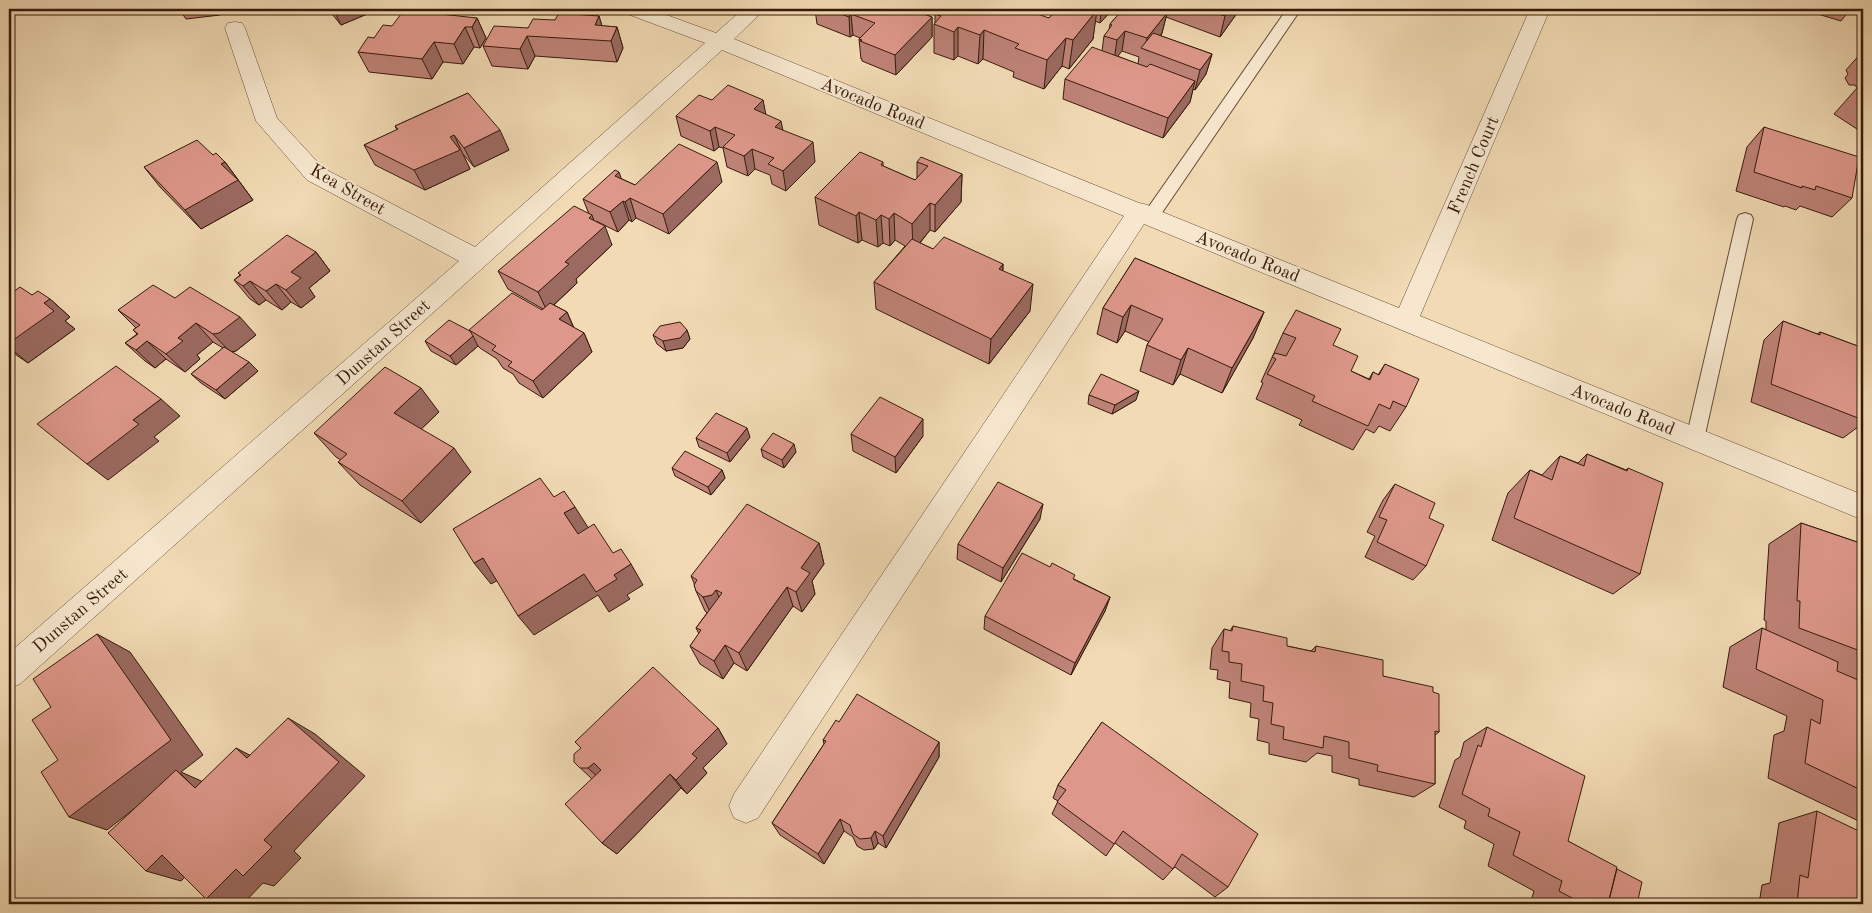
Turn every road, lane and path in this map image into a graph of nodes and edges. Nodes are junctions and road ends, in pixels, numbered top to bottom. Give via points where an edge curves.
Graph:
1 (632, 9) edge
2 (755, 9) edge
3 (1294, 9) edge
4 (1540, 9) edge
5 (235, 28) dead end
6 (719, 41) junction
7 (1145, 214) junction
8 (1745, 219) dead end
9 (477, 259) junction
10 (1406, 320) junction
11 (1695, 439) junction
12 (1863, 508) edge
13 (9, 673) edge
14 (746, 806) dead end

1 - 6 street, Avocado Road
2 - 6 street, Dunstan Street
3 - 7 lane
4 - 10 street, French Court
5 - 9 street, Kea Street via 267,121 315,174
6 - 7 street, Avocado Road
6 - 9 street, Dunstan Street
7 - 10 street, Avocado Road
7 - 14 street
8 - 11 lane
9 - 13 street, Dunstan Street
10 - 11 street, Avocado Road
11 - 12 street, Avocado Road

